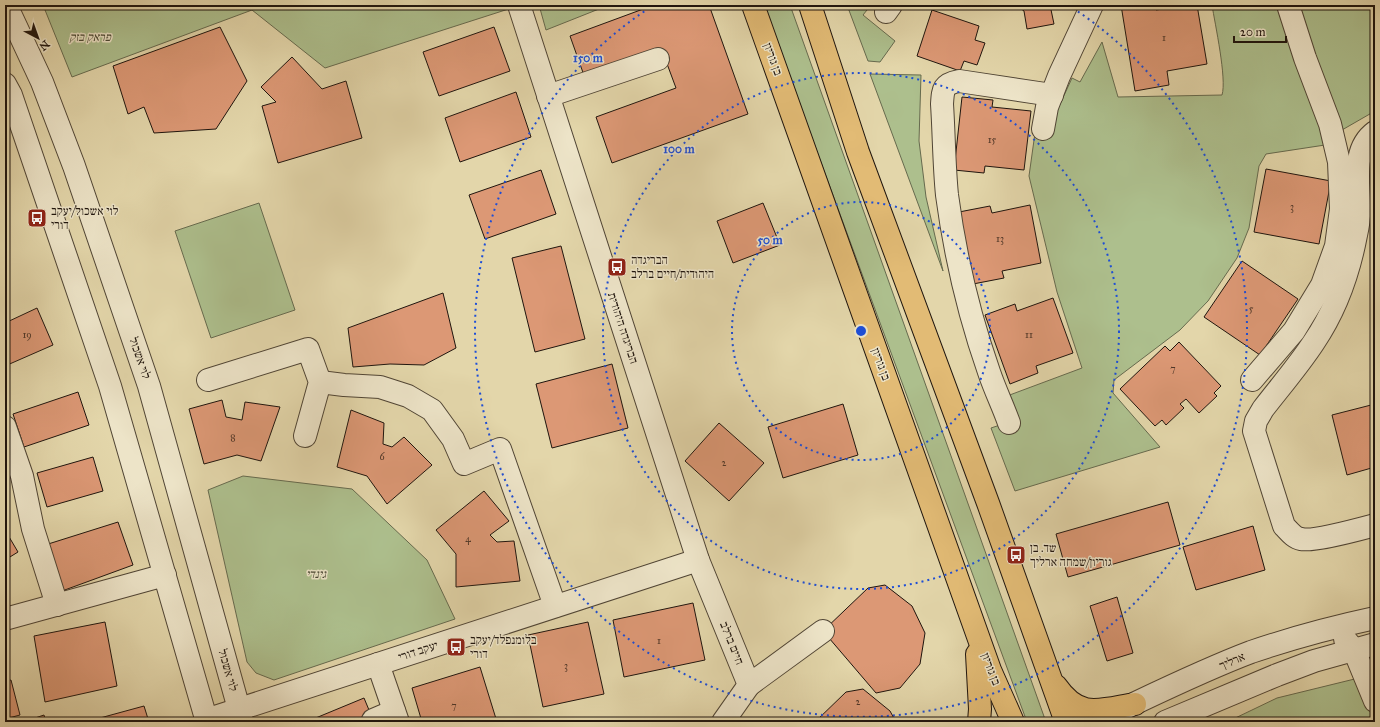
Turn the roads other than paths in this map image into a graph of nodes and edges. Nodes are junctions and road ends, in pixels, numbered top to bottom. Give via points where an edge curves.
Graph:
1 (6, 5) edge
2 (519, 5) edge
3 (754, 5) edge
4 (810, 5) edge
5 (1092, 5) edge
6 (1288, 5) edge
7 (658, 60) dead end
8 (5, 84) edge
9 (1052, 95) junction
10 (548, 96) junction
11 (1043, 129) dead end
12 (1375, 132) edge
13 (208, 380) dead end
14 (1252, 380) dead end
15 (320, 382) junction
16 (1009, 423) dead end
17 (5, 427) edge
18 (305, 436) dead end
19 (1375, 525) edge
20 (698, 560) junction
21 (164, 575) junction
22 (57, 605) junction
23 (555, 606) junction
24 (1375, 618) edge
25 (5, 619) edge
26 (1333, 627) junction
27 (976, 630) junction
28 (823, 631) dead end
29 (1375, 644) edge
30 (1354, 650) junction
31 (378, 664) junction
32 (1050, 677) junction
33 (749, 685) junction
34 (1375, 701) edge
35 (1135, 704) junction
36 (241, 716) edge
37 (396, 716) edge
38 (373, 720) dead end
39 (207, 721) edge
40 (723, 722) edge
41 (979, 722) edge
42 (1013, 722) edge
43 (1066, 722) edge
44 (1095, 722) edge
45 (1165, 722) edge

1 - 36 street, לוי אשכול via 45,89 149,386
2 - 10 street, הבריגדה היהודית
3 - 27 main road, בן גוריון
4 - 32 main road via 858,152
5 - 9 street
6 - 14 street via 1330,124 1339,162 1341,209 1336,246 1322,285 1294,331
7 - 10 street
8 - 21 street via 11,95 110,386
9 - 11 street
9 - 16 street via 959,81 951,82 943,93 947,193 954,238 978,338 989,374
10 - 20 street, הבריגדה היהודית
12 - 19 street via 1362,148 1358,160 1360,207 1356,235 1350,263 1334,307 1315,342 1263,409 1254,431 1284,526 1292,535 1301,539 1314,539
13 - 15 street via 308,348
15 - 18 street
15 - 23 street via 380,387 408,396 432,410 453,439 464,464 500,449
17 - 22 street via 22,476 33,529
20 - 23 street, יעקב דורי
20 - 33 street, חיים ברלב
21 - 22 street
21 - 39 street
22 - 25 street
23 - 31 street, יעקב דורי
24 - 26 street, ארליך
26 - 30 street
26 - 35 street, ארליך via 1250,653
27 - 41 main road
27 - 42 main road, בן גוריון
28 - 33 street
29 - 30 street
30 - 34 street
30 - 45 street via 1277,674
31 - 36 street, יעקב דורי
31 - 37 street
32 - 35 main road via 1070,702 1080,709 1104,709
32 - 43 main road
33 - 40 street
35 - 44 street, ארליך
36 - 39 street, יעקב דורי
37 - 38 street

